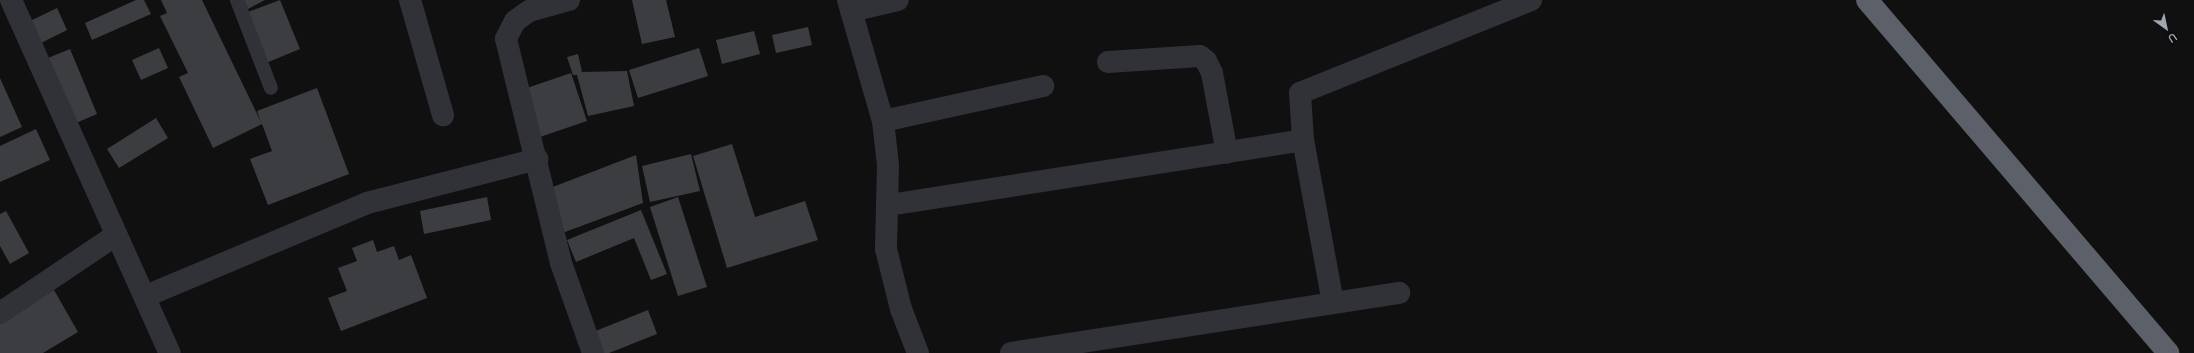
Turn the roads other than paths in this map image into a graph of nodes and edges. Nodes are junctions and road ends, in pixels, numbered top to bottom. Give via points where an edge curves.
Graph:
1 (10, 0) edge
2 (237, 0) edge
3 (410, 0) edge
4 (569, 0) edge
5 (898, 0) edge
6 (1531, 0) edge
7 (1867, 0) edge
8 (849, 5) edge
9 (1108, 62) dead end
10 (1042, 86) dead end
11 (272, 88) dead end
12 (443, 115) dead end
13 (883, 122) junction
14 (1302, 140) junction
15 (1227, 153) junction
16 (537, 158) junction
17 (889, 205) junction
18 (116, 235) junction
19 (1399, 293) dead end
20 (146, 296) junction
21 (1333, 303) junction
22 (0, 313) edge
23 (170, 353) edge
24 (593, 353) edge
25 (918, 353) edge
26 (1011, 353) edge
27 (2168, 353) edge

1 - 18 street
2 - 11 lane
3 - 12 street
4 - 16 street via 529,11 515,21 506,39
5 - 8 street
6 - 14 street via 1300,93
7 - 27 highway
8 - 13 street
9 - 15 street via 1200,56 1212,72
10 - 13 street
13 - 17 street
14 - 15 street
14 - 21 street
15 - 17 street
16 - 20 street via 368,203
16 - 24 street via 561,263
17 - 25 street via 886,249 901,309
18 - 20 street
18 - 22 street
19 - 21 street
20 - 23 street
21 - 26 street

